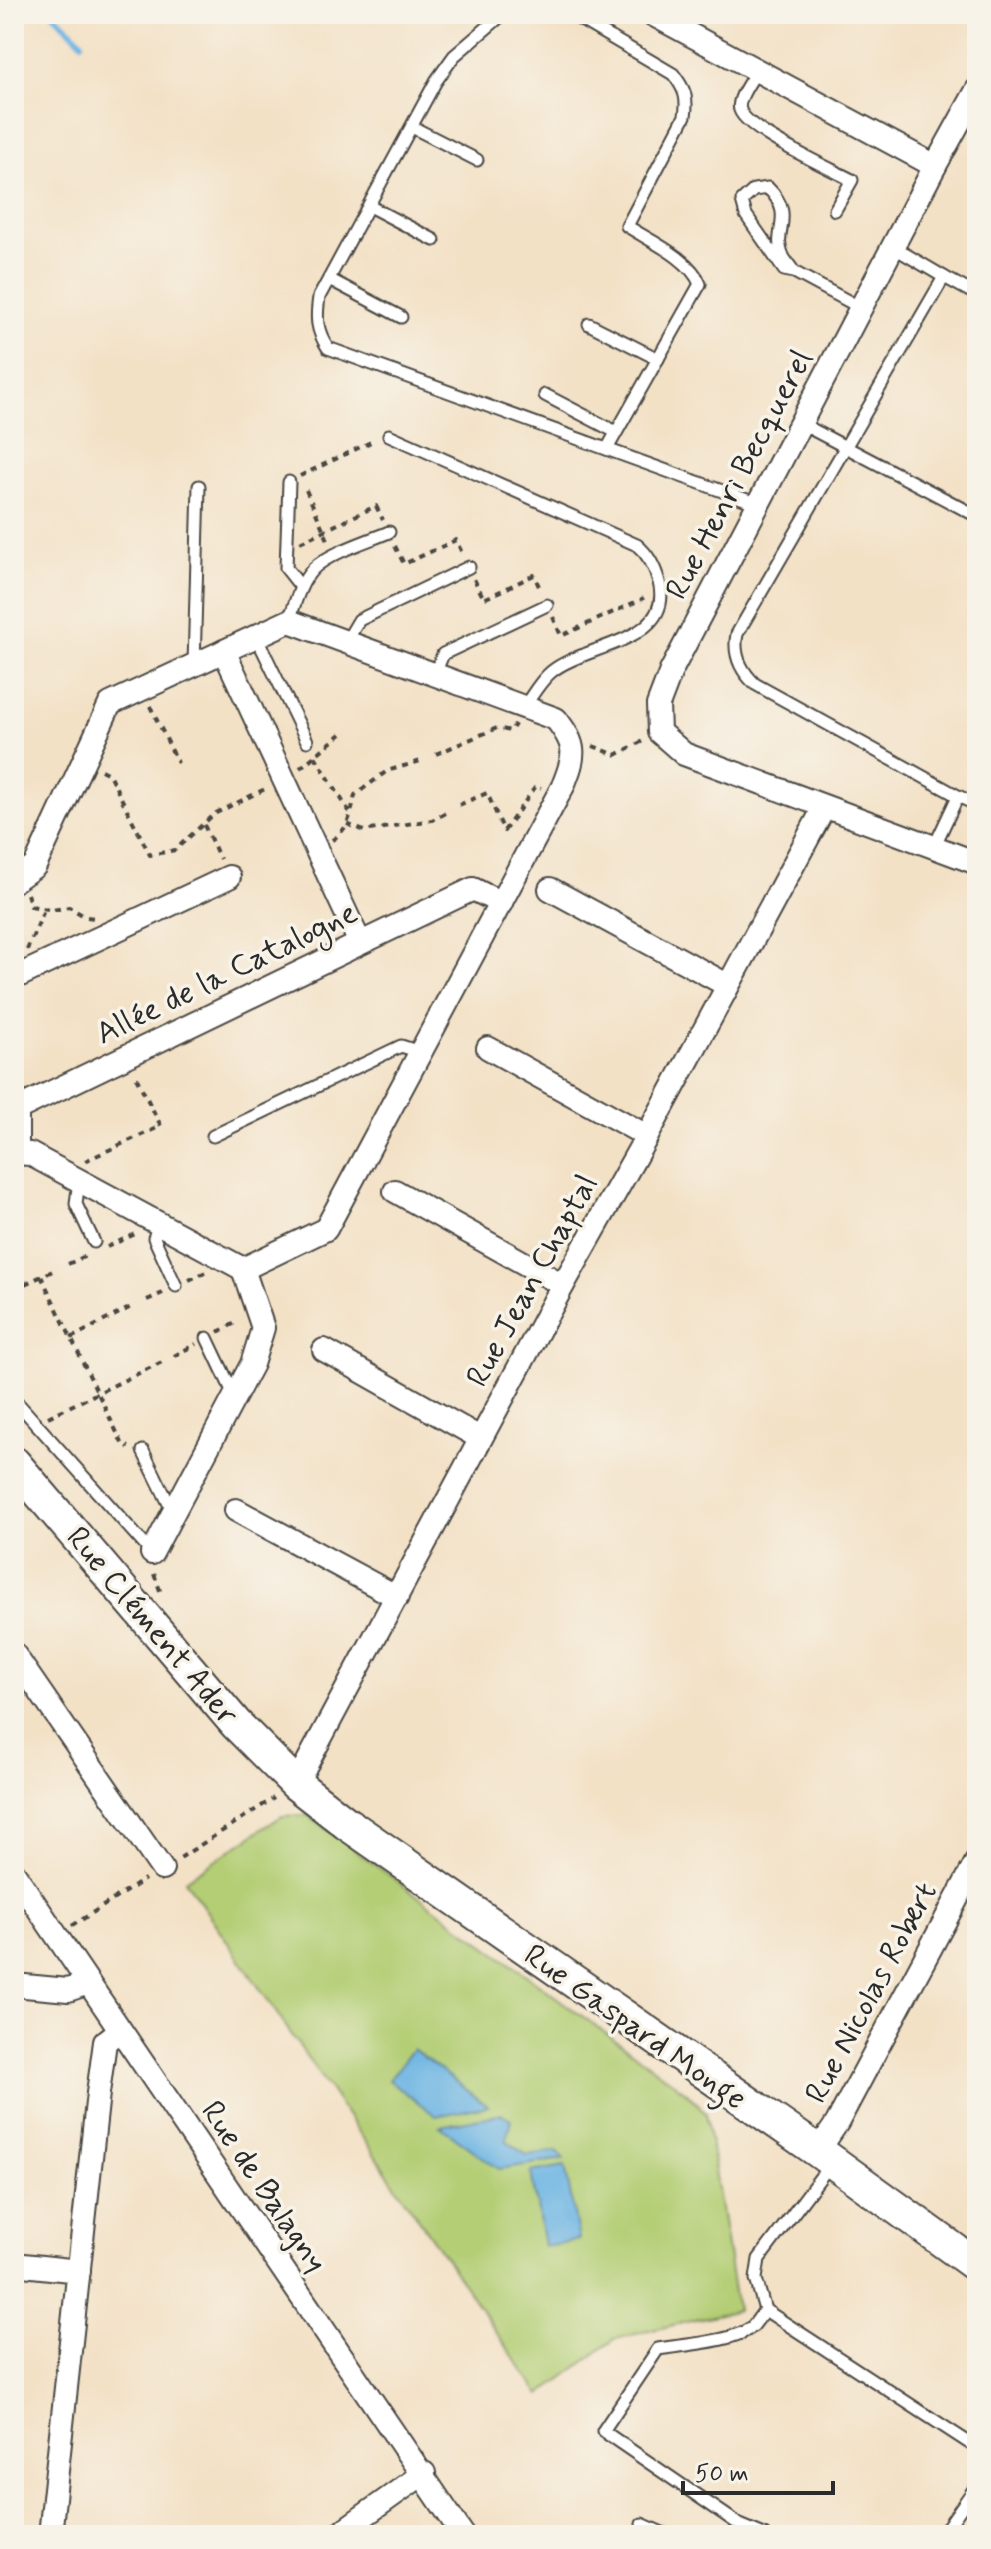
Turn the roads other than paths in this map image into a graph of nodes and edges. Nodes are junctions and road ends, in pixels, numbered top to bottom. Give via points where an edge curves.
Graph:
1 (503, 14) edge
2 (571, 14) edge
3 (652, 14) edge
4 (757, 70) junction
5 (977, 90) edge
6 (412, 127) junction
7 (477, 160) dead end
8 (935, 166) junction
9 (369, 206) junction
10 (835, 210) dead end
11 (783, 224) junction
12 (759, 232) junction
13 (434, 240) dead end
14 (893, 247) junction
15 (794, 272) junction
16 (944, 277) junction
17 (329, 279) junction
18 (977, 295) edge
19 (861, 308) junction
20 (401, 317) dead end
21 (589, 324) dead end
22 (658, 359) junction
23 (545, 395) dead end
24 (800, 423) junction
25 (616, 432) junction
26 (389, 435) road end
27 (844, 447) junction
28 (607, 449) junction
29 (289, 482) road end
30 (199, 486) dead end
31 (758, 504) junction
32 (977, 516) edge
33 (389, 532) dead end
34 (469, 567) dead end
35 (301, 587) junction
36 (547, 605) dead end
37 (289, 621) junction
38 (256, 636) junction
39 (346, 642) junction
40 (224, 651) junction
41 (194, 665) junction
42 (435, 674) junction
43 (524, 707) junction
44 (307, 741) road end
45 (958, 796) junction
46 (977, 805) edge
47 (824, 808) junction
48 (934, 847) junction
49 (977, 863) edge
50 (229, 877) road end
51 (18, 879) edge
52 (550, 889) dead end
53 (501, 903) junction
54 (360, 943) junction
55 (15, 977) edge
56 (727, 985) junction
57 (488, 1048) dead end
58 (420, 1052) junction
59 (213, 1136) dead end
60 (647, 1136) junction
61 (15, 1152) edge
62 (79, 1180) junction
63 (395, 1191) dead end
64 (159, 1223) junction
65 (94, 1242) dead end
66 (243, 1269) junction
67 (563, 1285) junction
68 (176, 1286) dead end
69 (207, 1338) dead end
70 (324, 1350) dead end
71 (235, 1397) junction
72 (14, 1399) edge
73 (480, 1438) junction
74 (143, 1451) road end
75 (14, 1463) edge
76 (236, 1510) dead end
77 (174, 1513) junction
78 (152, 1553) joint
79 (397, 1597) junction
80 (14, 1654) edge
81 (296, 1784) junction
82 (977, 1861) edge
83 (162, 1869) dead end
84 (14, 1873) edge
85 (88, 1983) junction
86 (14, 1985) edge
87 (120, 2030) junction
88 (825, 2156) junction
89 (14, 2264) edge
90 (977, 2266) edge
91 (79, 2271) junction
92 (765, 2310) junction
93 (977, 2448) edge
94 (424, 2473) junction
95 (977, 2485) edge
96 (642, 2524) dead end
97 (50, 2535) edge
98 (337, 2535) edge
99 (463, 2535) edge
100 (667, 2535) edge
101 (764, 2535) edge
102 (942, 2535) edge

1 - 6 lane via 454,56
2 - 22 lane via 673,74 687,99 685,116 627,226 683,262 700,284
3 - 4 street
4 - 8 street
4 - 10 lane via 740,110 761,132 852,180
5 - 8 street, Rue Henri Becquerel
6 - 7 lane
6 - 9 lane
8 - 14 street, Rue Henri Becquerel
9 - 13 lane
9 - 17 lane
11 - 12 lane via 770,233
11 - 12 lane via 780,200 768,188 754,190 742,201
11 - 15 lane via 780,245
12 - 15 lane via 784,270
14 - 16 lane
14 - 19 street, Rue Henri Becquerel
15 - 19 lane
16 - 18 lane
16 - 27 lane
17 - 20 lane
17 - 28 lane via 316,317 328,348
19 - 24 street, Rue Henri Becquerel
21 - 22 lane
22 - 25 lane
23 - 25 lane
24 - 27 lane
24 - 31 street, Rue Henri Becquerel
25 - 28 lane
26 - 43 lane via 637,545 657,571 659,611 647,626 551,672
27 - 32 lane
27 - 45 lane via 737,634 738,662 755,684
28 - 31 lane
29 - 35 lane via 286,568
30 - 41 lane
31 - 47 street, Rue Henri Becquerel via 671,671 658,705 659,732 684,754
33 - 35 lane via 313,569
34 - 39 lane via 359,620
35 - 37 lane
36 - 42 lane via 443,654
37 - 38 street
37 - 39 street
38 - 40 street
38 - 44 lane
39 - 42 street
40 - 41 street
40 - 54 street
41 - 51 street via 110,704 35,866
42 - 43 street
43 - 53 street via 556,719 570,737 575,757
45 - 46 lane
45 - 48 lane
47 - 48 street
47 - 56 street, Rue Jean Chaptal
48 - 49 street
50 - 55 street
52 - 56 street
53 - 54 street, Allée de la Catalogne via 473,889
53 - 58 street
54 - 61 street, Allée de la Catalogne via 17,1109
56 - 60 street, Rue Jean Chaptal
57 - 60 street
58 - 59 lane via 401,1046
58 - 66 street via 326,1229
60 - 67 street, Rue Jean Chaptal
61 - 62 street via 30,1154
62 - 64 street
62 - 65 lane via 76,1204
63 - 67 street
64 - 66 street
64 - 68 lane via 154,1238
66 - 71 street via 263,1328
67 - 73 street, Rue Jean Chaptal
69 - 71 lane
70 - 73 street
71 - 77 street
72 - 78 lane
73 - 79 street, Rue Jean Chaptal
74 - 77 lane
75 - 81 street, Rue Clément Ader via 236,1724
76 - 79 street
77 - 78 street
79 - 81 street, Rue Jean Chaptal
80 - 83 street
81 - 88 street, Rue Gaspard Monge
82 - 88 street, Rue Nicolas Robert via 837,2123
84 - 85 street, Rue de Balagny
85 - 86 street via 68,1990
85 - 87 street, Rue de Balagny
87 - 91 street via 105,2042
87 - 94 street, Rue de Balagny
88 - 90 street, Rue Gaspard Monge
88 - 92 lane via 759,2259 756,2279
89 - 91 street
91 - 97 street
92 - 93 lane
92 - 101 lane via 751,2328 736,2334 658,2349 603,2431 740,2525
94 - 98 street
94 - 99 street, Rue de Balagny
95 - 102 lane
96 - 100 lane

